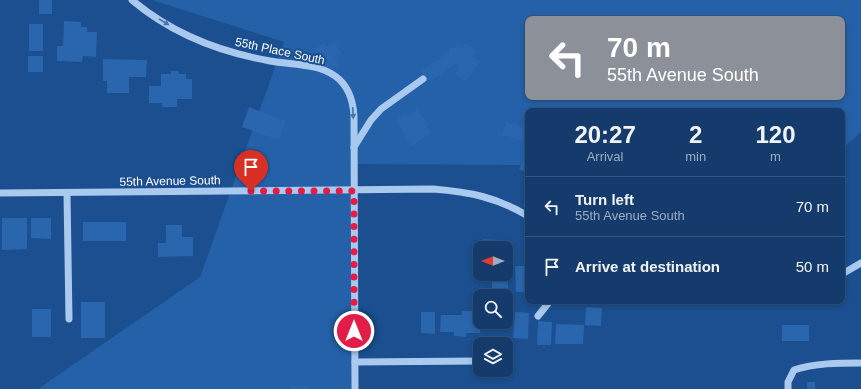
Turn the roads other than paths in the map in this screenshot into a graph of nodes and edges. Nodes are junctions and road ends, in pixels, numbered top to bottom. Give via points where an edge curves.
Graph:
1 (132, 0) edge
2 (423, 79) dead end
3 (354, 147) junction
4 (354, 191) junction
5 (0, 193) edge
6 (67, 193) junction
7 (525, 214) edge
8 (861, 263) edge
9 (845, 272) edge
10 (548, 304) edge
11 (538, 316) dead end
12 (69, 319) dead end
13 (473, 361) edge
14 (355, 362) junction
15 (861, 363) edge
16 (355, 389) edge
17 (788, 389) edge

1 -> 3 street, 55th Place South via 172,27 216,47 271,62 320,69 338,79 348,90 352,104
2 - 3 street via 381,109
3 - 4 street
4 - 6 street, 55th Avenue South
4 - 7 street, 55th Avenue South via 428,189 466,193 501,201
4 - 14 street
5 - 6 street, 55th Avenue South
6 - 12 street
8 - 9 street
10 - 11 street
13 - 14 street
14 - 16 street
15 - 17 street via 837,363 794,370 788,382

